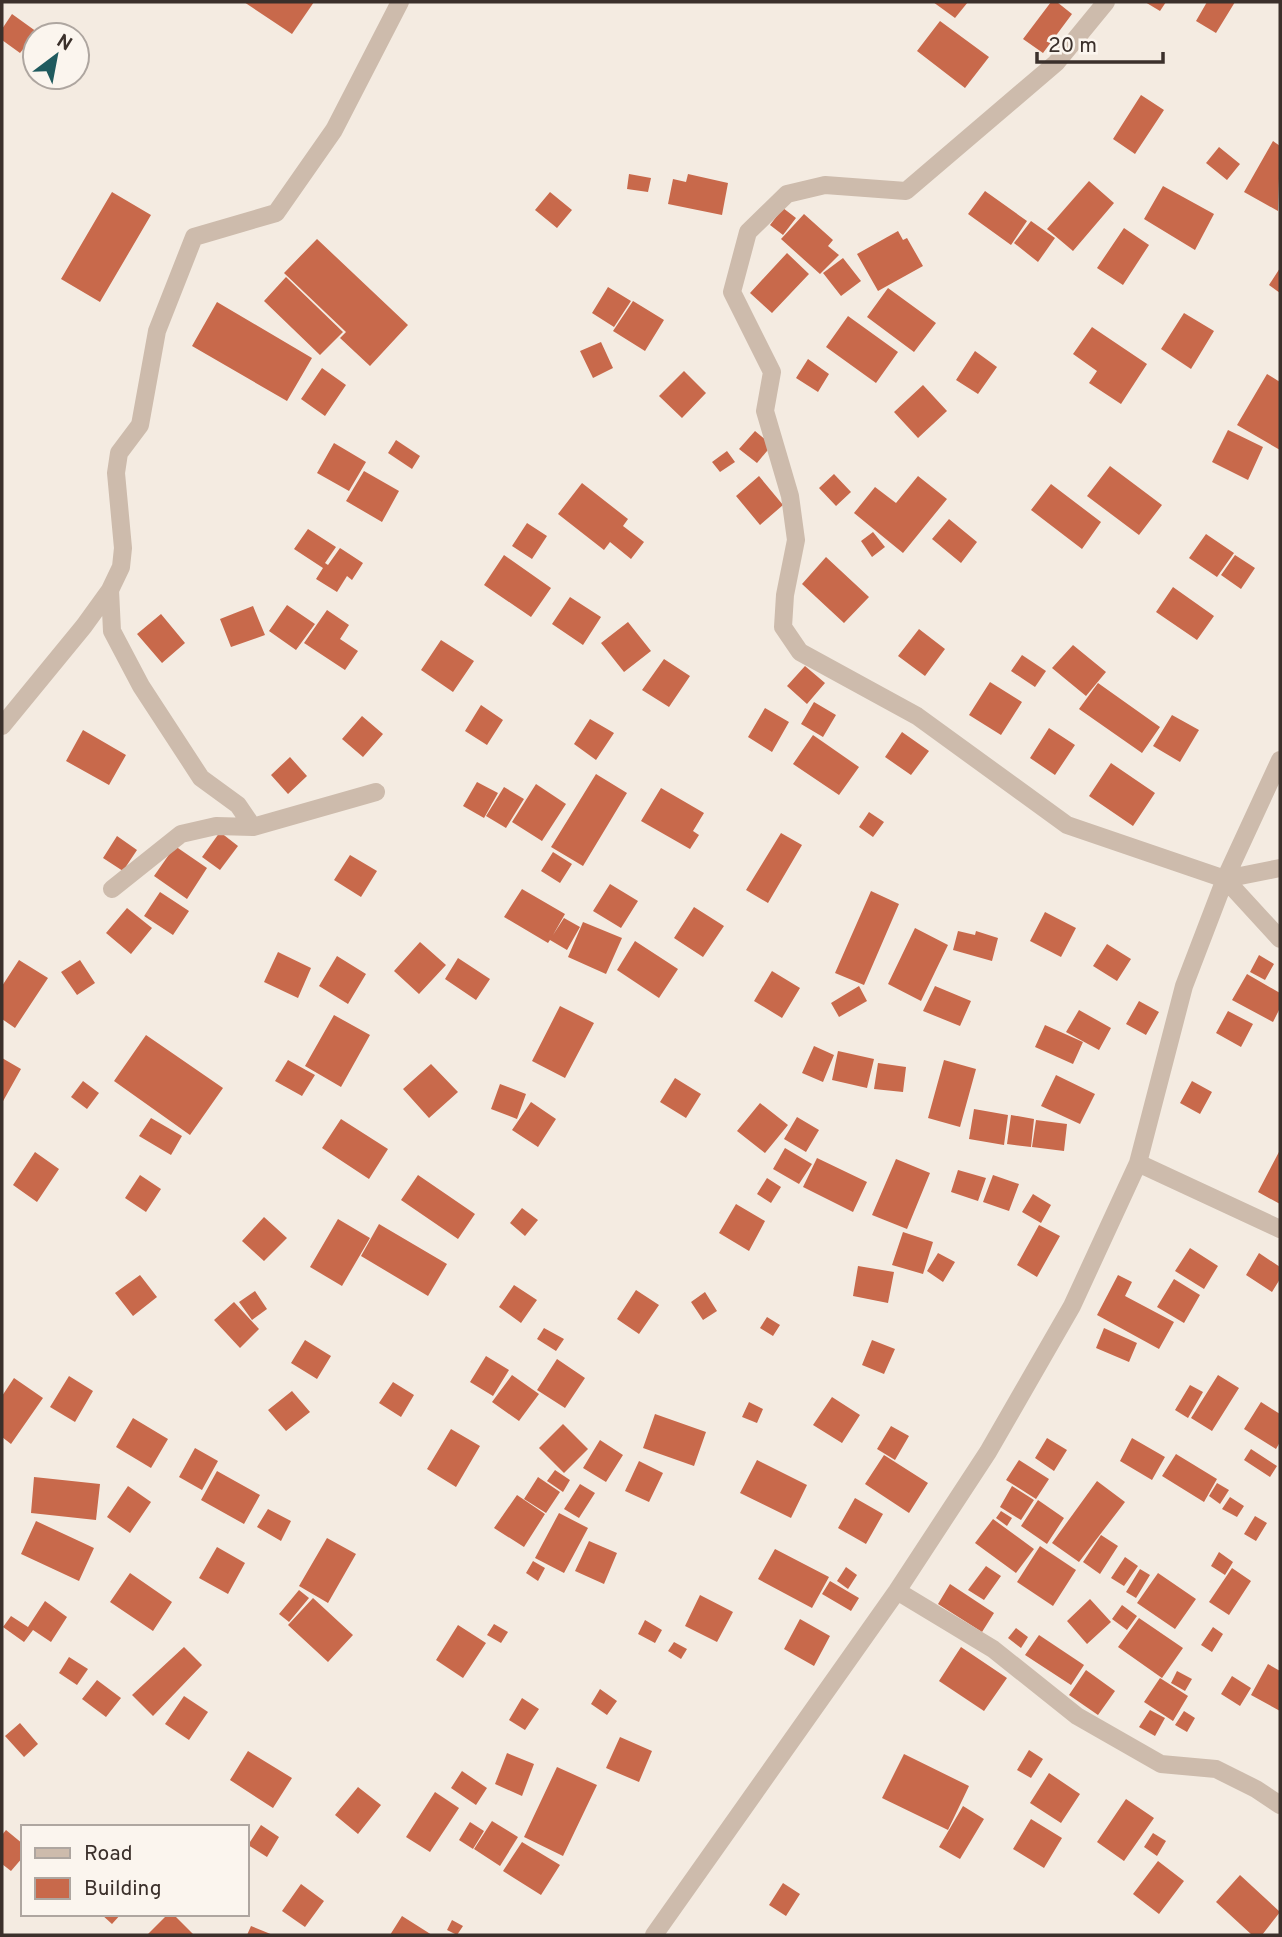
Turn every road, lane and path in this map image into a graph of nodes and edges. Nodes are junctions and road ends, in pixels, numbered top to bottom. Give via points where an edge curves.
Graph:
1 (400, 2) edge
2 (1106, 2) edge
3 (110, 590) junction
4 (2, 726) edge
5 (1280, 760) edge
6 (376, 792) dead end
7 (253, 827) junction
8 (1280, 868) edge
9 (1225, 879) junction
10 (112, 889) dead end
11 (1280, 939) edge
12 (1139, 1163) junction
13 (1280, 1229) edge
14 (897, 1591) junction
15 (1280, 1805) edge
16 (654, 1935) edge

1 - 3 street via 334,130 276,213 194,237 157,331 140,425 120,453 116,473 123,548 121,567
2 - 9 street via 1056,63 906,191 825,185 787,194 748,232 732,292 772,372 765,411 790,496 796,540 783,626 800,652 917,716 1067,825
3 - 4 street
3 - 7 street via 112,631 141,686 201,778 238,805
5 - 9 street
6 - 7 street
7 - 10 street via 216,827 181,834
8 - 9 street
9 - 11 street
9 - 12 street via 1184,986
12 - 13 street
12 - 14 street via 1072,1306 988,1452
14 - 15 street via 993,1649 1077,1716 1161,1764 1216,1769
14 - 16 street

